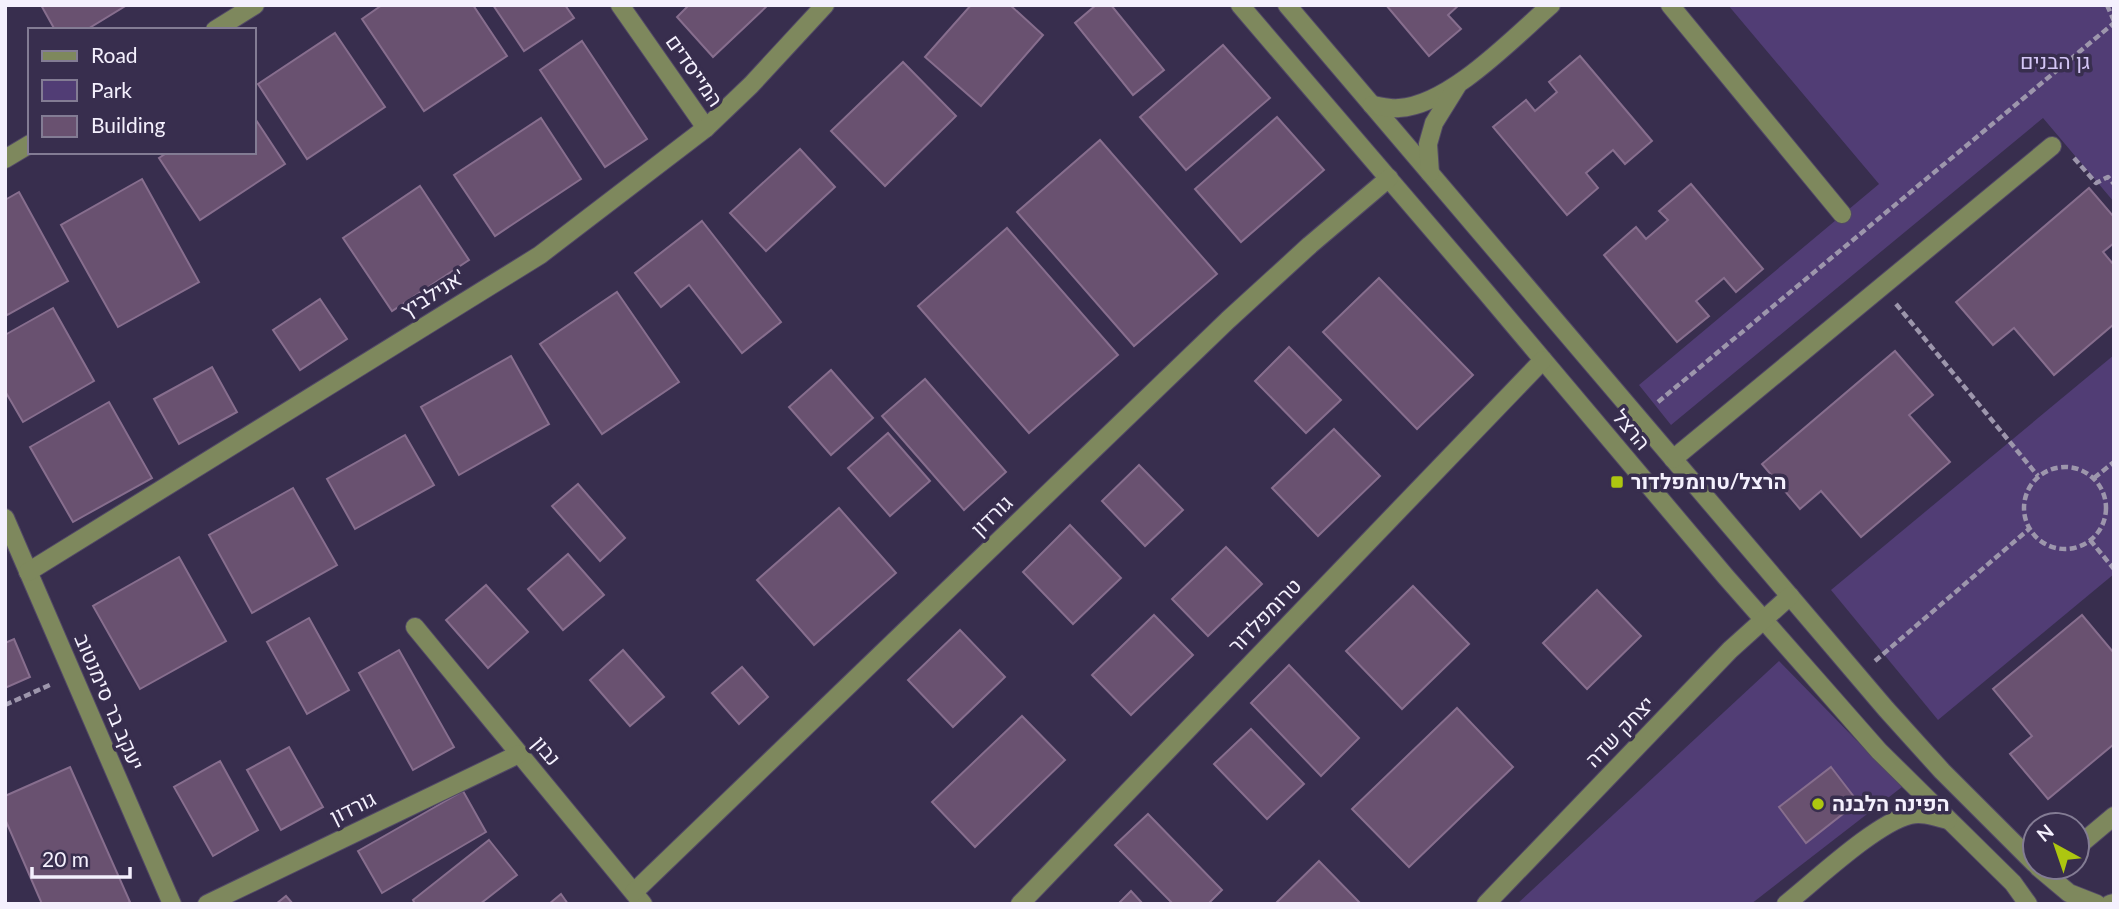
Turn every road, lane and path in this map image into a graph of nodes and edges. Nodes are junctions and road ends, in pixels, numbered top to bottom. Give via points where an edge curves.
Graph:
1 (255, 5) edge
2 (621, 5) edge
3 (825, 5) edge
4 (1240, 5) edge
5 (1287, 5) edge
6 (1551, 5) edge
7 (1670, 5) edge
8 (2108, 5) edge
9 (2114, 22) edge
10 (218, 28) edge
11 (1457, 86) junction
12 (1372, 105) junction
13 (706, 128) junction
14 (28, 145) edge
15 (2052, 146) joint
16 (5, 159) edge
17 (1430, 173) junction
18 (2114, 173) edge
19 (2108, 177) junction
20 (1388, 178) junction
21 (2114, 184) edge
22 (1842, 214) dead end
23 (1882, 287) junction
24 (1543, 360) junction
25 (1639, 419) junction
26 (1674, 459) junction
27 (2114, 462) edge
28 (2038, 476) junction
29 (2094, 478) junction
30 (5, 518) edge
31 (2029, 529) junction
32 (2090, 540) junction
33 (2114, 569) edge
34 (28, 572) junction
35 (1790, 596) junction
36 (1763, 620) junction
37 (415, 627) dead end
38 (72, 675) junction
39 (1858, 675) junction
40 (5, 705) edge
41 (519, 754) junction
42 (2114, 816) edge
43 (1949, 820) junction
44 (2091, 835) edge
45 (2021, 851) edge
46 (2054, 881) edge
47 (638, 898) edge
48 (172, 904) edge
49 (207, 904) edge
50 (1020, 904) edge
51 (1486, 904) edge
52 (1786, 904) edge
53 (2028, 904) edge
54 (2097, 904) edge

1 - 10 street
2 - 13 street, המייסדים
3 - 13 street, אנילביץ'
4 - 20 street, הרצל
5 - 12 street, הרצל
6 - 11 street
7 - 22 street
8 - 9 path
9 - 25 path
11 - 12 street via 1398,109
11 - 17 street via 1434,123 1428,144
12 - 17 street, הרצל
13 - 34 street, אנילביץ' via 540,255
14 - 16 street
15 - 19 path via 2062,144 2096,183
15 - 23 street
17 - 25 street, הרצל
18 - 19 path
19 - 21 path
20 - 24 street, הרצל
20 - 47 street, גורדון via 1228,320
23 - 26 street
23 - 28 path
24 - 36 street, הרצל
24 - 50 street, טרומפלדור
25 - 26 street, הרצל
26 - 35 street, הרצל
27 - 29 path
28 - 29 path via 2067,466
28 - 31 path via 2025,495
29 - 32 path via 2106,510 2099,532
30 - 34 street, יעקב בר סימנטוב
31 - 32 path via 2057,548 2069,549
31 - 39 path
32 - 33 path
34 - 38 street, יעקב בר סימנטוב
35 - 36 street, יצחק שדה
35 - 39 street, הרצל
36 - 43 street, הרצל via 1879,751
36 - 51 street, יצחק שדה
37 - 41 street, נבון
38 - 40 path
38 - 48 street, יעקב בר סימנטוב
39 - 45 street, הרצל via 1942,771
41 - 47 street, נבון
41 - 49 street, גורדון
42 - 44 street
43 - 52 street via 1912,814 1894,821
43 - 53 street, הרצל
46 - 54 street, הרצל via 2069,893

